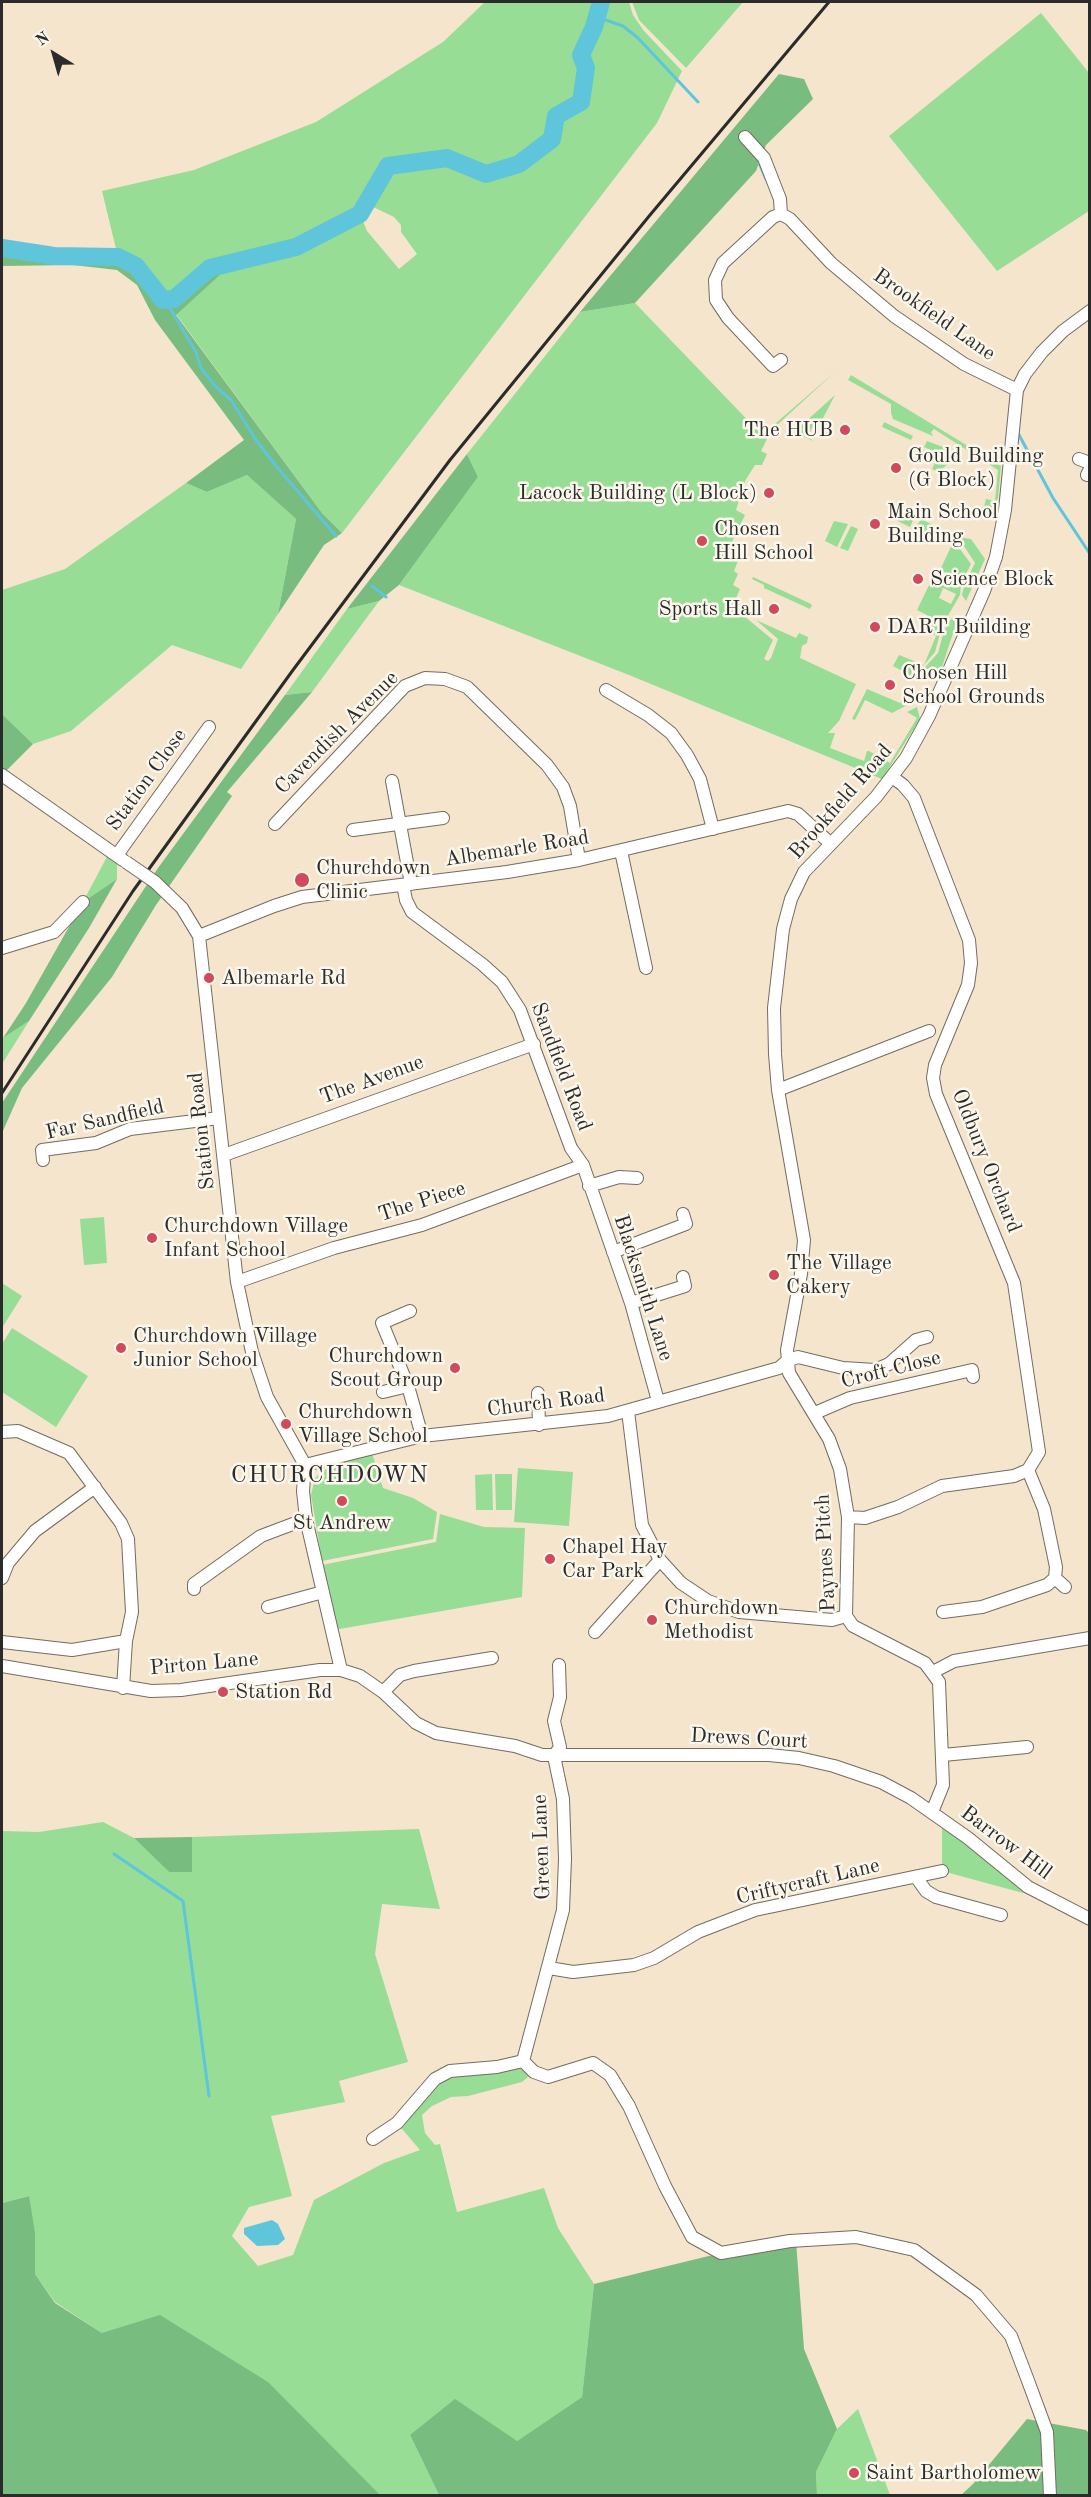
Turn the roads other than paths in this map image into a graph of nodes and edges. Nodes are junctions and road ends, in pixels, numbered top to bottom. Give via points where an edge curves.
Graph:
1 (745, 136) dead end
2 (781, 214) junction
3 (1089, 311) edge
4 (781, 360) dead end
5 (1017, 390) junction
6 (606, 690) dead end
7 (209, 727) dead end
8 (2, 775) edge
9 (892, 777) junction
10 (392, 781) dead end
11 (442, 818) dead end
12 (400, 822) junction
13 (275, 824) dead end
14 (713, 829) junction
15 (353, 830) dead end
16 (831, 844) junction
17 (621, 851) junction
18 (121, 859) junction
19 (579, 860) junction
20 (407, 885) junction
21 (83, 902) dead end
22 (199, 936) junction
23 (2, 948) edge
24 (646, 968) dead end
25 (929, 1031) dead end
26 (534, 1044) junction
27 (778, 1090) junction
28 (219, 1118) junction
29 (224, 1155) junction
30 (43, 1160) dead end
31 (583, 1165) junction
32 (637, 1178) dead end
33 (590, 1186) junction
34 (685, 1223) dead end
35 (613, 1252) junction
36 (237, 1282) junction
37 (685, 1287) dead end
38 (631, 1303) junction
39 (410, 1311) dead end
40 (918, 1337) dead end
41 (787, 1361) junction
42 (974, 1377) dead end
43 (408, 1386) junction
44 (383, 1392) dead end
45 (538, 1393) dead end
46 (658, 1401) junction
47 (628, 1411) junction
48 (815, 1413) junction
49 (539, 1425) junction
50 (2, 1432) edge
51 (422, 1436) junction
52 (305, 1465) junction
53 (1028, 1470) junction
54 (95, 1487) junction
55 (848, 1517) junction
56 (306, 1519) junction
57 (660, 1560) junction
58 (2, 1578) edge
59 (1055, 1578) junction
60 (192, 1583) dead end
61 (1065, 1587) dead end
62 (323, 1592) junction
63 (276, 1609) dead end
64 (846, 1616) junction
65 (952, 1624) dead end
66 (595, 1632) dead end
67 (1089, 1638) edge
68 (126, 1641) junction
69 (2, 1642) edge
70 (492, 1658) dead end
71 (559, 1665) dead end
72 (2, 1666) edge
73 (340, 1670) junction
74 (933, 1672) junction
75 (123, 1688) junction
76 (383, 1692) junction
77 (1027, 1747) dead end
78 (943, 1755) junction
79 (554, 1756) junction
80 (932, 1812) junction
81 (942, 1871) dead end
82 (916, 1877) junction
83 (1001, 1915) dead end
84 (1089, 1919) edge
85 (549, 1968) junction
86 (523, 2061) junction
87 (373, 2139) dead end
88 (1050, 2496) edge

1 - 2 street via 764,158 780,199
2 - 4 street via 723,263 715,280 716,300 728,318 773,366
2 - 5 street, Brookfield Lane via 894,316 964,364
3 - 5 street, Brookfield Road via 1042,352
5 - 9 street, Brookfield Road via 1005,510 991,573 929,716
6 - 14 street via 624,694 670,733 687,755 700,779
7 - 18 street, Station Close
8 - 18 street, Station Road
9 - 16 street, Brookfield Road
9 - 53 street, Oldbury Orchard via 914,798 969,940 968,985 933,1078 936,1094 1014,1283 1039,1452
10 - 12 street, Sandfield Road
11 - 12 street
12 - 15 street
12 - 20 street, Sandfield Road
13 - 19 street, Cavendish Avenue via 405,686 425,678 445,678 467,687 547,765 563,787 570,806
14 - 16 street, Albemarle Road via 788,811 798,814
14 - 17 street, Albemarle Road
16 - 27 street, Brookfield Road via 804,872 790,899 783,929 774,1008
17 - 19 street, Albemarle Road
17 - 24 street
18 - 22 street, Station Road, bridge via 155,882 182,908
19 - 20 street, Albemarle Road
20 - 22 street, Albemarle Road via 302,897
20 - 26 street, Sandfield Road via 406,900 412,912 502,982 520,1010
21 - 23 street via 54,932
22 - 28 street, Station Road
25 - 27 street
26 - 29 street, The Avenue
26 - 31 street, Sandfield Road via 571,1148
27 - 41 street, Brookfield Road via 804,1240
28 - 29 street, Station Road
28 - 30 street, Far Sandfield via 130,1129 96,1143 42,1150
29 - 36 street, Station Road
31 - 33 street, Blacksmith Lane
31 - 36 street, The Piece via 422,1225 334,1248
32 - 33 street via 619,1177
33 - 35 street, Blacksmith Lane
34 - 35 street
35 - 38 street, Blacksmith Lane
36 - 52 street, Station Road via 252,1352 267,1397
37 - 38 street
38 - 46 street, Blacksmith Lane
39 - 43 street via 382,1323
40 - 41 street via 889,1364 875,1370 843,1368 798,1357
41 - 46 street, Church Road via 779,1368
41 - 48 street, Paynes Pitch via 789,1373
42 - 48 street, Croft Close via 972,1370 850,1398
43 - 44 street
43 - 51 street
45 - 49 street
46 - 47 street, Church Road
47 - 49 street, Church Road
47 - 57 street via 642,1525
48 - 55 street, Paynes Pitch via 840,1469
49 - 51 street, Church Road
50 - 54 street via 18,1431 69,1453
51 - 52 street, Church Road
52 - 56 street
53 - 55 street via 1014,1476 942,1486 865,1518
53 - 59 street via 1044,1509
54 - 58 street via 35,1531 8,1563
54 - 68 street via 128,1539 132,1612
55 - 64 street, Paynes Pitch
56 - 60 street via 261,1536
56 - 62 street
57 - 64 street via 688,1588 708,1601 739,1612 832,1620
57 - 66 street
59 - 61 street
59 - 65 street via 1047,1585 982,1607 947,1612
62 - 63 street
62 - 73 street
64 - 74 street, Paynes Pitch via 853,1626 925,1663
67 - 74 street via 954,1662
68 - 69 street via 72,1650
68 - 75 street
70 - 76 street via 400,1675
71 - 79 street, Green Lane via 560,1697 554,1721 560,1747
72 - 75 street, Pirton Lane
73 - 75 street, Pirton Lane via 181,1690
73 - 76 street via 360,1676
74 - 78 street via 939,1682
76 - 79 street via 416,1723 436,1732
77 - 78 street
78 - 80 street via 943,1785
79 - 80 street, Drews Court via 730,1754 799,1758 872,1779
79 - 85 street, Green Lane via 563,1799 565,1859 563,1910
80 - 84 street, Barrow Hill via 1028,1887
81 - 82 street, Criftycraft Lane
82 - 83 street via 936,1897
82 - 85 street, Criftycraft Lane via 755,1910 698,1932 634,1965 573,1972
85 - 86 street, Green Lane
86 - 87 street via 450,2071 435,2079 398,2123
86 - 88 street via 534,2072 548,2077 593,2063 610,2075 692,2236 722,2253 787,2242 856,2237 914,2250 976,2295 1011,2336 1047,2432

